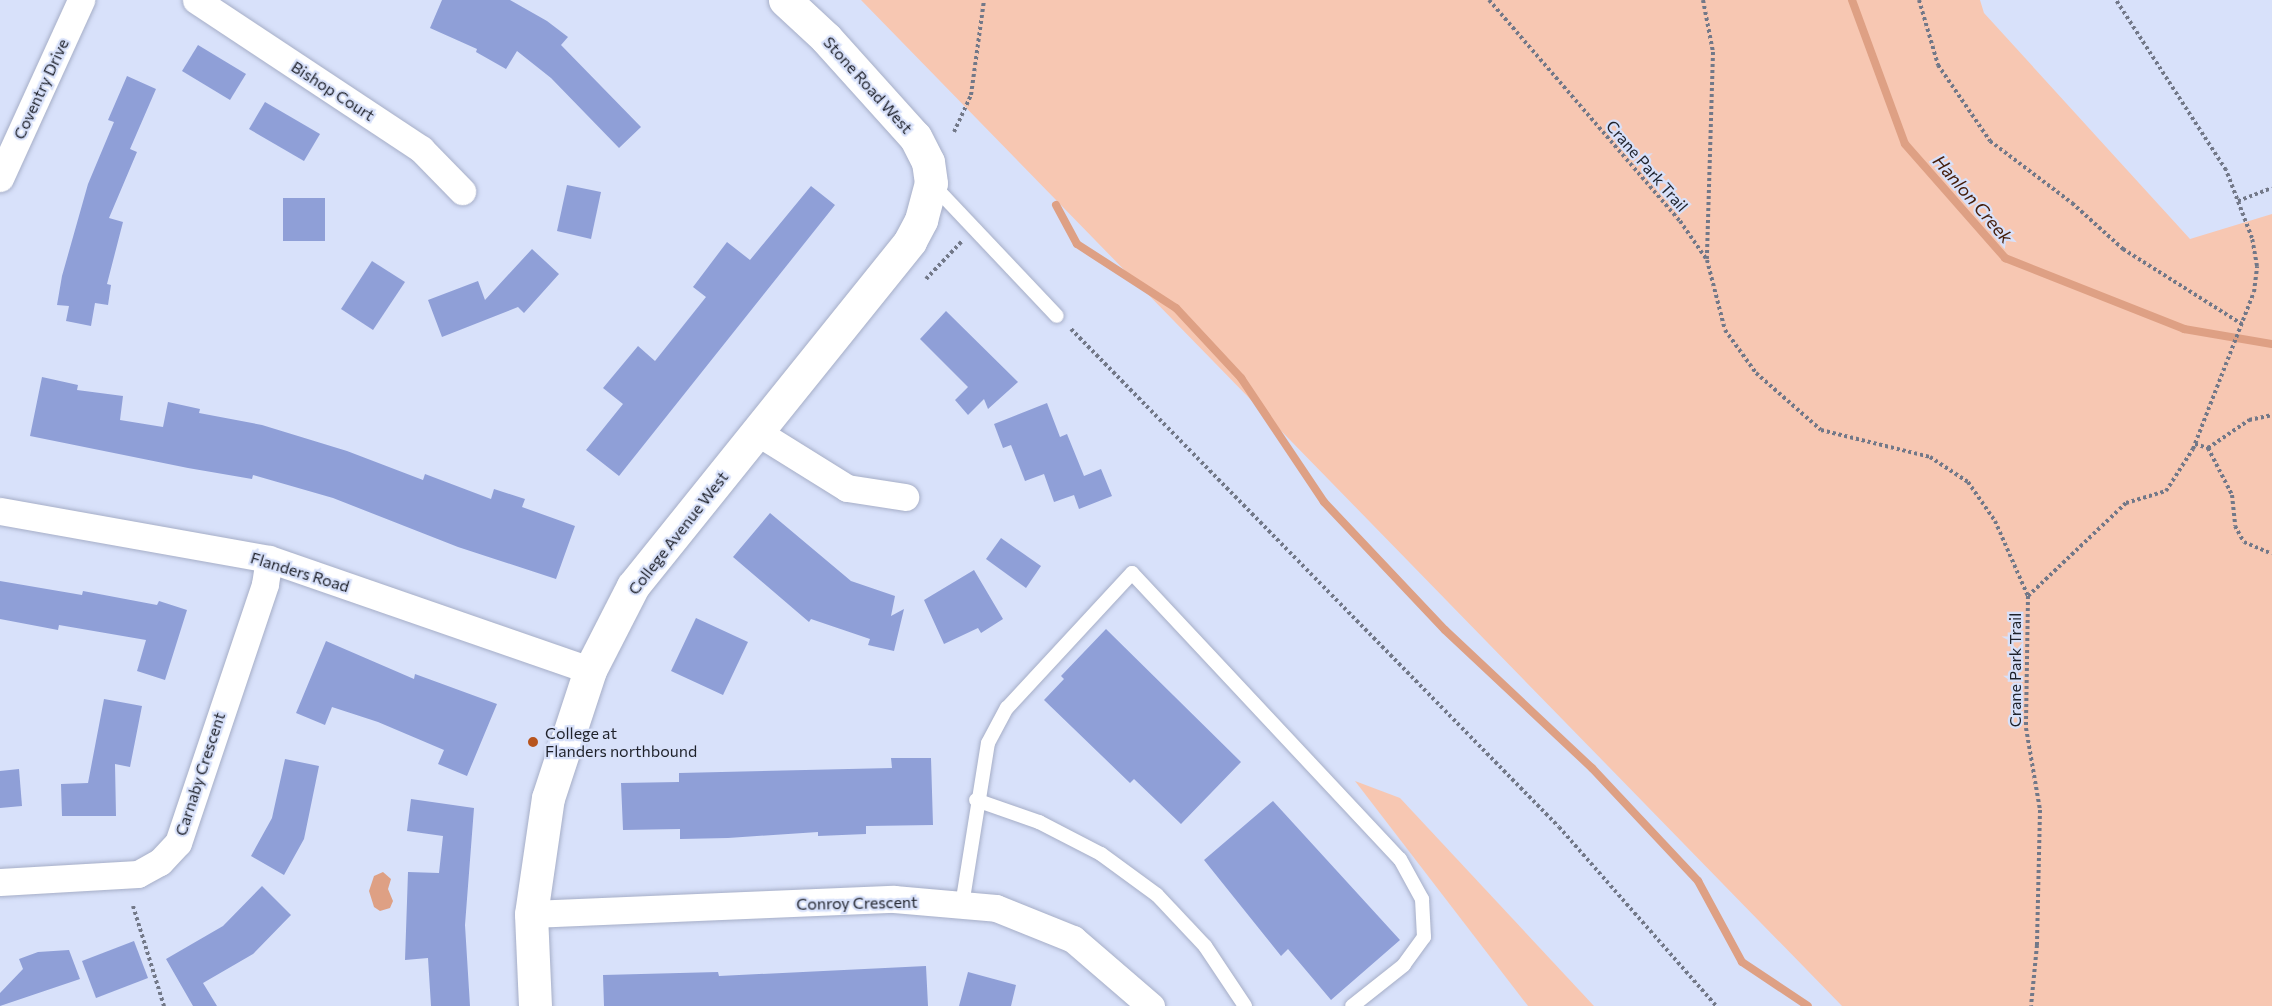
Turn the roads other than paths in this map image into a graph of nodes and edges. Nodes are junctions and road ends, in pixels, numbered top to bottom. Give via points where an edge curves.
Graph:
1 (81, 0) edge
2 (196, 0) edge
3 (785, 0) edge
4 (0, 178) edge
5 (931, 183) junction
6 (462, 191) dead end
7 (1057, 316) road end
8 (757, 432) junction
9 (905, 497) dead end
10 (0, 511) edge
11 (269, 559) junction
12 (590, 670) junction
13 (976, 800) junction
14 (0, 882) edge
15 (962, 905) junction
16 (531, 914) junction
17 (534, 1006) edge
18 (1151, 1006) edge
19 (1245, 1006) edge
20 (1352, 1006) edge

1 - 4 street, Coventry Drive
2 - 6 street, Bishop Court via 421,149
3 - 5 street, Stone Road West via 826,38 915,137 928,162
5 - 7 lane
5 - 8 street, College Avenue West via 910,242
8 - 9 street via 847,488
8 - 12 street, College Avenue West via 633,586
10 - 11 street, Flanders Road
11 - 12 street, Flanders Road
11 - 14 street, Carnaby Crescent via 265,584 178,843 160,862 138,874
12 - 16 street, College Avenue West via 548,798
13 - 15 lane
13 - 19 lane via 1050,827 1101,854 1157,895 1205,946
13 - 20 lane via 988,743 1007,708 1132,573 1400,859 1422,899 1424,938 1404,965
15 - 16 street, Conroy Crescent via 894,899
15 - 18 street, Conroy Crescent via 996,908 1073,939
16 - 17 street, College Avenue West

